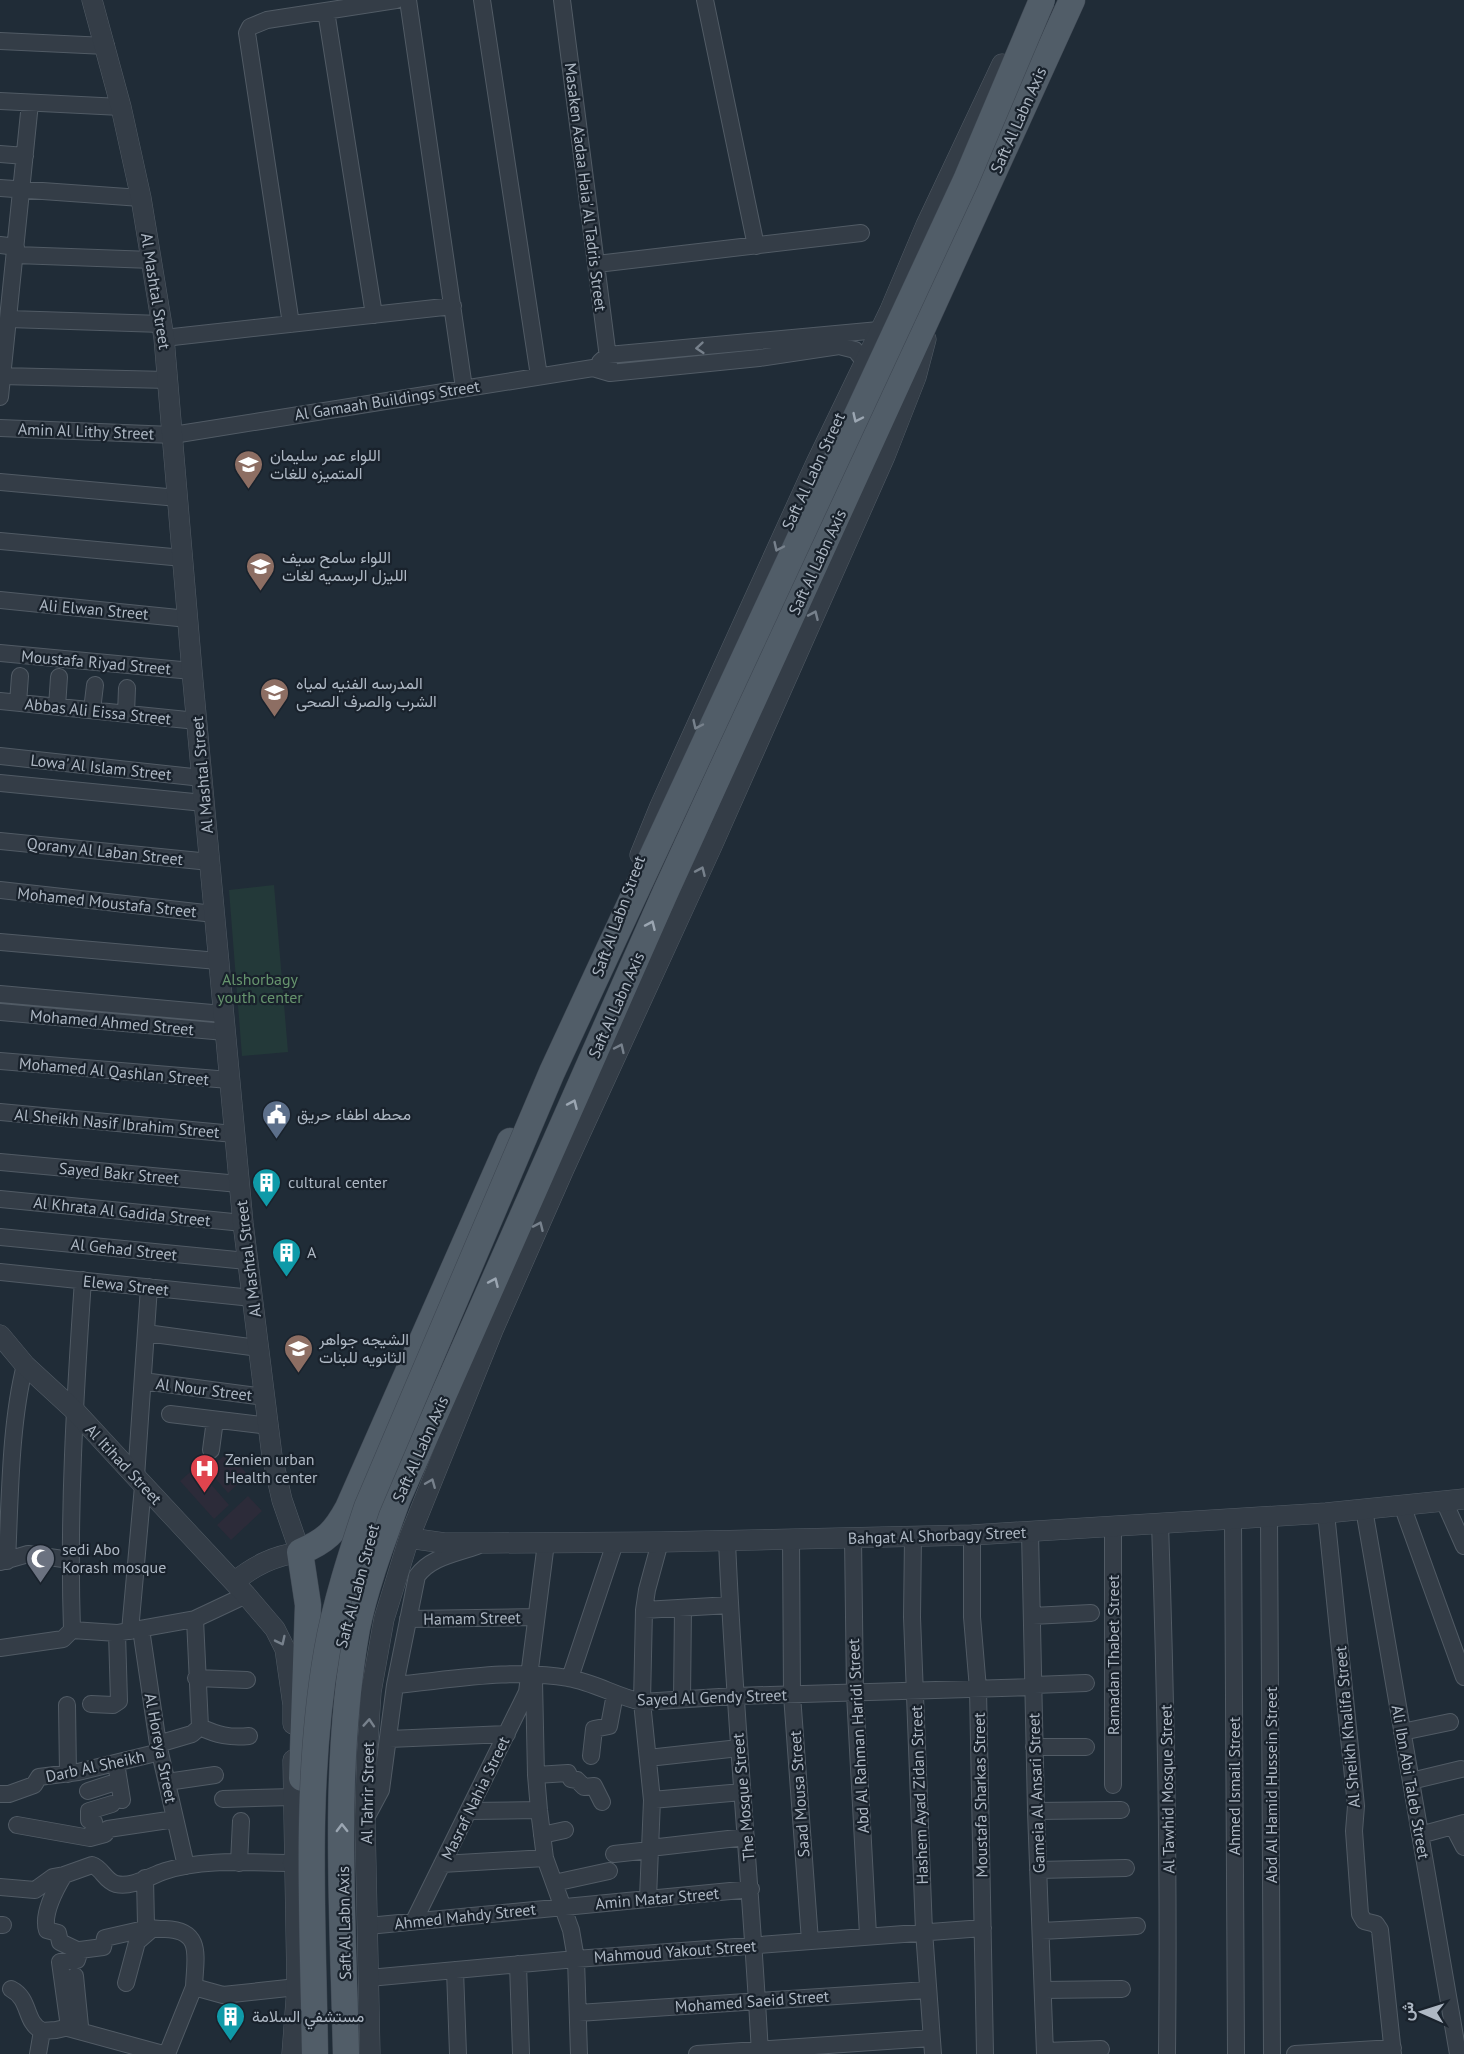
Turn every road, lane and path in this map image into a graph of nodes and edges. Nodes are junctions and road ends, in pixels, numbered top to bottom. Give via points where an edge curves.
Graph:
1 (92, 0) edge
2 (396, 0) edge
3 (408, 0) edge
4 (482, 0) edge
5 (562, 0) edge
6 (705, 0) edge
7 (1032, 0) edge
8 (1042, 0) edge
9 (1072, 0) edge
10 (326, 11) junction
11 (0, 41) edge
12 (105, 46) junction
13 (0, 101) edge
14 (30, 103) junction
15 (121, 107) junction
16 (0, 154) edge
17 (25, 156) junction
18 (0, 188) edge
19 (22, 190) junction
20 (141, 198) junction
21 (861, 233) dead end
22 (756, 246) junction
23 (11, 249) edge
24 (152, 260) junction
25 (597, 264) junction
26 (453, 306) junction
27 (6, 312) edge
28 (374, 315) junction
29 (929, 317) junction
30 (291, 324) junction
31 (879, 330) junction
32 (163, 331) junction
33 (608, 356) junction
34 (864, 361) junction
35 (593, 368) junction
36 (610, 373) junction
37 (1, 376) edge
38 (539, 376) junction
39 (168, 380) junction
40 (464, 388) junction
41 (0, 397) edge
42 (0, 428) edge
43 (178, 434) junction
44 (0, 483) edge
45 (178, 498) junction
46 (0, 541) edge
47 (183, 558) junction
48 (0, 600) edge
49 (188, 618) junction
50 (0, 653) edge
51 (192, 671) junction
52 (20, 676) dead end
53 (59, 677) dead end
54 (95, 685) dead end
55 (128, 688) dead end
56 (0, 701) edge
57 (18, 703) junction
58 (57, 707) junction
59 (92, 710) junction
60 (126, 714) junction
61 (197, 721) junction
62 (0, 756) edge
63 (202, 778) junction
64 (0, 783) edge
65 (204, 803) junction
66 (0, 841) edge
67 (210, 862) junction
68 (0, 890) edge
69 (214, 914) junction
70 (0, 942) edge
71 (218, 961) junction
72 (0, 994) edge
73 (0, 1012) edge
74 (224, 1023) junction
75 (0, 1061) edge
76 (552, 1072) junction
77 (229, 1080) junction
78 (0, 1112) edge
79 (234, 1134) junction
80 (0, 1162) edge
81 (239, 1184) junction
82 (0, 1198) edge
83 (243, 1223) junction
84 (0, 1237) edge
85 (247, 1261) junction
86 (0, 1272) edge
87 (82, 1280) junction
88 (149, 1287) junction
89 (252, 1298) junction
90 (146, 1333) junction
91 (0, 1335) edge
92 (258, 1348) junction
93 (25, 1365) junction
94 (143, 1381) junction
95 (265, 1397) junction
96 (75, 1411) junction
97 (170, 1414) dead end
98 (215, 1420) junction
99 (269, 1426) junction
100 (210, 1450) dead end
101 (140, 1481) junction
102 (1464, 1499) edge
103 (1444, 1501) junction
104 (1402, 1505) junction
105 (1364, 1509) junction
106 (1326, 1513) junction
107 (1269, 1516) junction
108 (1233, 1519) junction
109 (1160, 1523) junction
110 (1113, 1526) junction
111 (1030, 1532) junction
112 (972, 1535) junction
113 (913, 1537) junction
114 (409, 1538) junction
115 (853, 1538) junction
116 (791, 1539) junction
117 (727, 1541) junction
118 (660, 1542) junction
119 (487, 1543) junction
120 (546, 1543) junction
121 (615, 1543) junction
122 (1464, 1546) edge
123 (300, 1552) junction
124 (70, 1560) junction
125 (4, 1561) edge
126 (240, 1588) junction
127 (730, 1605) junction
128 (683, 1608) junction
129 (644, 1610) junction
130 (1091, 1613) dead end
131 (1032, 1616) junction
132 (536, 1617) junction
133 (195, 1619) junction
134 (408, 1619) junction
135 (72, 1630) junction
136 (130, 1631) junction
137 (0, 1648) edge
138 (529, 1673) junction
139 (1464, 1677) edge
140 (196, 1678) junction
141 (570, 1678) junction
142 (247, 1680) dead end
143 (1086, 1683) dead end
144 (395, 1685) junction
145 (1034, 1686) junction
146 (978, 1689) junction
147 (915, 1691) junction
148 (615, 1694) junction
149 (855, 1694) junction
150 (792, 1695) junction
151 (735, 1696) junction
152 (682, 1699) junction
153 (642, 1702) junction
154 (91, 1704) dead end
155 (67, 1705) dead end
156 (1450, 1722) dead end
157 (200, 1727) junction
158 (1402, 1732) junction
159 (507, 1734) junction
160 (249, 1736) dead end
161 (388, 1739) junction
162 (1034, 1747) junction
163 (1086, 1747) dead end
164 (159, 1748) junction
165 (739, 1748) junction
166 (591, 1756) dead end
167 (648, 1758) junction
168 (116, 1763) junction
169 (1461, 1769) dead end
170 (68, 1774) junction
171 (214, 1775) dead end
172 (536, 1775) junction
173 (1411, 1780) junction
174 (118, 1781) junction
175 (167, 1782) junction
176 (1113, 1785) dead end
177 (297, 1789) junction
178 (88, 1791) dead end
179 (742, 1792) junction
180 (0, 1794) edge
181 (223, 1799) dead end
182 (652, 1800) junction
183 (602, 1802) dead end
184 (539, 1810) junction
185 (1121, 1810) dead end
186 (469, 1811) junction
187 (1036, 1811) junction
188 (175, 1819) junction
189 (365, 1820) junction
190 (240, 1821) dead end
191 (1459, 1824) edge
192 (17, 1825) dead end
193 (565, 1830) dead end
194 (542, 1835) junction
195 (1420, 1835) junction
196 (94, 1837) junction
197 (746, 1837) junction
198 (1464, 1847) edge
199 (650, 1849) junction
200 (614, 1854) dead end
201 (545, 1858) junction
202 (239, 1863) junction
203 (293, 1863) junction
204 (442, 1864) junction
205 (96, 1865) junction
206 (186, 1866) junction
207 (1126, 1868) dead end
208 (1038, 1870) junction
209 (609, 1871) dead end
210 (64, 1875) junction
211 (146, 1878) junction
212 (554, 1883) junction
213 (0, 1887) edge
214 (751, 1889) junction
215 (648, 1898) junction
216 (563, 1907) junction
217 (414, 1921) junction
218 (368, 1926) junction
219 (1137, 1926) dead end
220 (151, 1928) junction
221 (983, 1928) junction
222 (924, 1931) junction
223 (1041, 1931) junction
224 (868, 1935) junction
225 (810, 1941) junction
226 (754, 1945) junction
227 (79, 1952) junction
228 (576, 1959) junction
229 (518, 1964) junction
230 (455, 1970) junction
231 (75, 1976) dead end
232 (369, 1978) junction
233 (126, 1983) dead end
234 (194, 1987) junction
235 (297, 1987) junction
236 (11, 1989) dead end
237 (1122, 1989) dead end
238 (927, 1990) junction
239 (1043, 1990) junction
240 (757, 2001) junction
241 (1457, 2010) edge
242 (578, 2013) junction
243 (74, 2030) junction
244 (42, 2031) junction
245 (932, 2046) edge
246 (1101, 2049) dead end
247 (1393, 2051) edge
248 (760, 2052) edge
249 (1045, 2052) edge
250 (38, 2054) edge
251 (165, 2054) edge
252 (292, 2054) edge
253 (306, 2054) edge
254 (315, 2054) edge
255 (346, 2054) edge
256 (370, 2054) edge
257 (458, 2054) edge
258 (521, 2054) edge
259 (579, 2054) edge
260 (697, 2054) edge
261 (985, 2054) edge
262 (1167, 2054) edge
263 (1236, 2054) edge
264 (1272, 2054) edge
265 (1295, 2054) edge
266 (1458, 2054) edge

1 - 12 street, Al Mashtal Street
2 - 10 street
3 - 26 street
4 - 38 street
5 - 25 street, Masaken A'adaa Haia' Al Tadris Street
6 - 22 street
7 - 31 street, Saft Al Labn Street
8 -> 76 main road, Saft Al Labn Axis, bridge via 961,191
9 - 29 main road, Saft Al Labn Axis
10 - 28 street
10 - 30 street via 256,22 247,33
11 - 12 street
12 - 15 street, Al Mashtal Street
13 - 14 street
14 - 15 street
14 - 17 street
15 - 20 street, Al Mashtal Street
16 - 17 street
17 - 19 street
18 - 19 street
19 - 20 street
19 - 23 street
20 - 24 street, Al Mashtal Street
21 - 22 street
22 - 25 street
23 - 24 street
23 - 27 street
24 - 32 street, Al Mashtal Street
25 - 33 street, Masaken A'adaa Haia' Al Tadris Street
26 - 28 street
26 - 40 street
27 - 32 street
27 - 37 street
28 - 30 street
114 -> 29 street, Al Tahrir Street via 498,1320 906,405 922,357
255 -> 29 main road, Saft Al Labn Axis via 341,1770 358,1625 376,1559 398,1498 666,891
30 - 32 street
31 -> 33 street
31 - 34 street, Saft Al Labn Street
32 - 39 street, Al Mashtal Street
33 - 35 street
33 - 36 street, Masaken A'adaa Haia' Al Tadris Street
34 - 36 street, Al Gamaah Buildings Street via 855,350 839,346
34 -> 203 street, Saft Al Labn Street via 660,806 619,908 550,1104 379,1509 340,1646 322,1790
35 - 36 street, Al Gamaah Buildings Street
35 - 38 street, Al Gamaah Buildings Street
37 - 39 street
37 - 41 street
38 - 40 street, Al Gamaah Buildings Street
39 - 43 street, Al Mashtal Street
40 - 43 street, Al Gamaah Buildings Street
42 - 43 street, Amin Al Lithy Street
43 - 45 street, Al Mashtal Street
44 - 45 street
45 - 47 street, Al Mashtal Street
46 - 47 street
47 - 49 street, Al Mashtal Street
48 - 49 street, Ali Elwan Street
49 - 51 street, Al Mashtal Street
50 - 51 street, Moustafa Riyad Street
51 - 61 street, Al Mashtal Street
52 - 57 street
53 - 58 street
54 - 59 street
55 - 60 street
56 - 57 street, Abbas Ali Eissa Street
57 - 58 street, Abbas Ali Eissa Street
58 - 59 street, Abbas Ali Eissa Street
59 - 60 street, Abbas Ali Eissa Street
60 - 61 street, Abbas Ali Eissa Street
61 - 63 street, Al Mashtal Street
62 - 63 street, Lowa' Al Islam Street
63 - 65 street, Al Mashtal Street
64 - 65 street
65 - 67 street, Al Mashtal Street
66 - 67 street, Qorany Al Laban Street
67 - 69 street, Al Mashtal Street
68 - 69 street, Mohamed Moustafa Street
69 - 71 street, Al Mashtal Street
70 - 71 street
71 - 74 street, Al Mashtal Street
72 - 74 street
73 - 74 street, Mohamed Ahmed Street
74 - 77 street, Al Mashtal Street
75 - 77 street, Mohamed Al Qashlan Street
76 - 123 main road via 522,1115 339,1525 324,1540
76 - 254 main road, Saft Al Labn Axis, bridge via 367,1507 327,1649 317,1725 310,1860
77 - 79 street, Al Mashtal Street
78 - 79 street, Al Sheikh Nasif Ibrahim Street
79 - 81 street, Al Mashtal Street
80 - 81 street, Sayed Bakr Street
81 - 83 street, Al Mashtal Street
82 - 83 street, Al Khrata Al Gadida Street
83 - 85 street, Al Mashtal Street
84 - 85 street, Al Gehad Street
85 - 89 street, Al Mashtal Street
86 - 87 street, Elewa Street
87 - 88 street, Elewa Street
87 - 96 street
88 - 89 street, Elewa Street
88 - 90 street
89 - 92 street, Al Mashtal Street
90 - 92 street
90 - 94 street
91 - 93 street, Al Itihad Street
92 - 95 street, Al Mashtal Street
93 - 96 street, Al Itihad Street
93 - 125 street via 15,1425
94 - 95 street, Al Nour Street
94 - 101 street
95 - 99 street, Al Mashtal Street
96 - 101 street, Al Itihad Street
96 - 124 street
97 - 98 street
98 - 99 street
98 - 100 street
99 - 123 street, Al Mashtal Street via 277,1481
101 - 126 street, Al Itihad Street
101 - 136 street
102 - 103 street, Bahgat Al Shorbagy Street
103 - 104 street, Bahgat Al Shorbagy Street
103 - 122 street
104 - 105 street, Bahgat Al Shorbagy Street
104 - 139 street
105 - 106 street, Bahgat Al Shorbagy Street
105 - 158 street, Ali Ibn Abi Taleb Street
106 - 107 street, Bahgat Al Shorbagy Street
106 - 247 street, Al Sheikh Khalifa Street via 1356,1806 1360,1914 1380,1930
107 - 108 street, Bahgat Al Shorbagy Street
107 - 264 street, Abd Al Hamid Hussein Street
108 - 109 street, Bahgat Al Shorbagy Street
108 - 263 street, Ahmed Ismail Street
109 - 110 street, Bahgat Al Shorbagy Street
109 - 262 street, Al Tawhid Mosque Street via 1168,1891
110 - 111 street, Bahgat Al Shorbagy Street
110 - 176 street, Ramadan Thabet Street
111 - 112 street, Bahgat Al Shorbagy Street
111 - 131 street, Gameia Al Ansari Street
112 - 113 street, Bahgat Al Shorbagy Street
112 - 146 street, Moustafa Sharkas Street via 972,1617
113 - 115 street, Bahgat Al Shorbagy Street
113 - 147 street, Hashem Ayad Zidan Street
114 - 119 street, Bahgat Al Shorbagy Street
189 -> 114 street, Al Tahrir Street via 371,1692 377,1651
115 - 116 street, Bahgat Al Shorbagy Street
115 - 149 street, Abd Al Rahman Haridi Street
116 - 117 street, Bahgat Al Shorbagy Street
116 - 150 street, Saad Mousa Street
117 - 118 street, Bahgat Al Shorbagy Street
117 - 127 street, The Mosque Street
118 - 121 street, Bahgat Al Shorbagy Street
118 - 129 street
119 - 120 street, Bahgat Al Shorbagy Street
119 - 134 street via 422,1569
120 - 121 street, Bahgat Al Shorbagy Street
120 - 132 street
121 - 141 street
123 - 126 street via 268,1559 250,1569
123 - 177 main road via 308,1634
124 - 125 street via 28,1554
124 - 135 street
126 - 133 street
126 -> 177 street via 275,1629 285,1649 293,1705
127 - 128 street
127 - 151 street, The Mosque Street
128 - 129 street
128 - 152 street
129 - 153 street
130 - 131 street
131 - 145 street, Gameia Al Ansari Street
132 - 134 street, Hamam Street
132 - 138 street
133 - 136 street
133 - 140 street
134 - 144 street
135 - 136 street
135 - 137 street via 63,1639
136 - 154 street via 119,1701 113,1705
136 - 164 street, Al Horeya Street
138 - 141 street, Sayed Al Gendy Street
138 - 144 street, Sayed Al Gendy Street
138 - 159 street, Masraf Nahia Street via 526,1692
138 - 172 street via 536,1688
140 - 142 street
140 - 157 street
141 - 148 street, Sayed Al Gendy Street
143 - 145 street, Sayed Al Gendy Street
144 - 161 street
145 - 146 street, Sayed Al Gendy Street
145 - 162 street, Gameia Al Ansari Street
146 - 147 street, Sayed Al Gendy Street
146 - 221 street, Moustafa Sharkas Street
147 - 149 street, Sayed Al Gendy Street
147 - 222 street, Hashem Ayad Zidan Street
148 - 153 street, Sayed Al Gendy Street
148 - 166 street via 609,1726 594,1729
149 - 150 street, Sayed Al Gendy Street
149 - 224 street, Abd Al Rahman Haridi Street
150 - 151 street, Sayed Al Gendy Street
150 - 225 street, Saad Mousa Street
151 - 152 street, Sayed Al Gendy Street
151 - 165 street, The Mosque Street
152 - 153 street, Sayed Al Gendy Street
153 - 167 street
155 - 170 street
156 - 158 street
157 - 160 street via 224,1736
157 - 164 street, Darb Al Sheikh
158 - 173 street, Ali Ibn Abi Taleb Street
159 - 161 street
159 - 186 street, Masraf Nahia Street
161 - 189 street via 381,1790
162 - 163 street
162 - 187 street, Gameia Al Ansari Street
164 - 168 street, Darb Al Sheikh
164 - 175 street, Al Horeya Street
165 - 167 street
165 - 179 street, The Mosque Street
167 - 182 street
168 - 170 street, Darb Al Sheikh
168 - 174 street
169 - 173 street
170 - 180 street, Darb Al Sheikh via 39,1777 34,1785
171 - 175 street
172 - 183 street via 568,1773 584,1787 594,1786
172 - 184 street
173 - 195 street, Ali Ibn Abi Taleb Street
174 - 178 street
174 - 196 street via 117,1802 89,1811 89,1820 95,1826
175 - 188 street, Al Horeya Street
177 - 181 street
177 - 203 street
177 - 253 main road
179 - 182 street
179 - 197 street, The Mosque Street
182 - 199 street
184 - 186 street
184 - 194 street
185 - 187 street
186 - 204 street, Masraf Nahia Street
187 - 208 street, Gameia Al Ansari Street
188 - 196 street via 108,1829
188 - 206 street, Al Horeya Street
189 - 218 street, Al Tahrir Street
190 - 202 street
191 - 195 street
191 - 198 street
192 - 196 street
193 - 194 street
194 - 201 street
195 - 241 street, Ali Ibn Abi Taleb Street
196 - 205 street
197 - 199 street
197 - 214 street, The Mosque Street
199 - 200 street
199 - 215 street
201 - 204 street
201 - 212 street
202 - 203 street
202 - 206 street
203 - 235 street
204 - 217 street, Masraf Nahia Street
205 - 210 street
205 - 211 street via 104,1877 118,1885
206 - 211 street
207 - 208 street
208 - 223 street, Gameia Al Ansari Street
209 - 212 street
210 - 213 street via 53,1876 31,1891
210 - 227 street via 48,1909 45,1926 58,1933 60,1942
211 - 220 street via 146,1922
212 - 216 street
214 - 215 street, Amin Matar Street
214 - 226 street, The Mosque Street
215 - 216 street, Amin Matar Street
216 - 217 street, Ahmed Mahdy Street
216 - 228 street
217 - 218 street, Ahmed Mahdy Street
218 - 232 street, Al Tahrir Street
219 - 223 street
220 - 227 street via 105,1938 103,1947
220 - 233 street via 137,1942
220 - 234 street via 179,1929 189,1935 196,1947
221 - 222 street, Mahmoud Yakout Street
221 - 261 street, Moustafa Sharkas Street
222 - 224 street, Mahmoud Yakout Street
222 - 238 street, Hashem Ayad Zidan Street
223 - 239 street, Gameia Al Ansari Street
224 - 225 street, Mahmoud Yakout Street
225 - 226 street, Mahmoud Yakout Street
226 - 228 street, Mahmoud Yakout Street
226 - 240 street, The Mosque Street
227 - 243 street via 77,1960 60,1963 69,2025
228 - 229 street, Mahmoud Yakout Street
228 - 242 street
229 - 230 street, Mahmoud Yakout Street
229 - 258 street
230 - 232 street, Mahmoud Yakout Street
230 - 257 street
231 - 243 street
232 - 256 street, Al Tahrir Street
234 - 235 street via 223,1995
234 - 251 street
235 - 252 street
236 - 244 street via 22,1997 33,2024
237 - 239 street
238 - 240 street, Mohamed Saeid Street
238 - 245 street, Hashem Ayad Zidan Street
239 - 249 street, Gameia Al Ansari Street
240 - 242 street, Mohamed Saeid Street
240 - 248 street, The Mosque Street
241 - 266 street, Ali Ibn Abi Taleb Street
242 - 259 street
243 - 244 street
243 - 251 street
244 - 250 street
245 - 248 street
246 - 249 street
247 - 265 street
248 - 260 street

